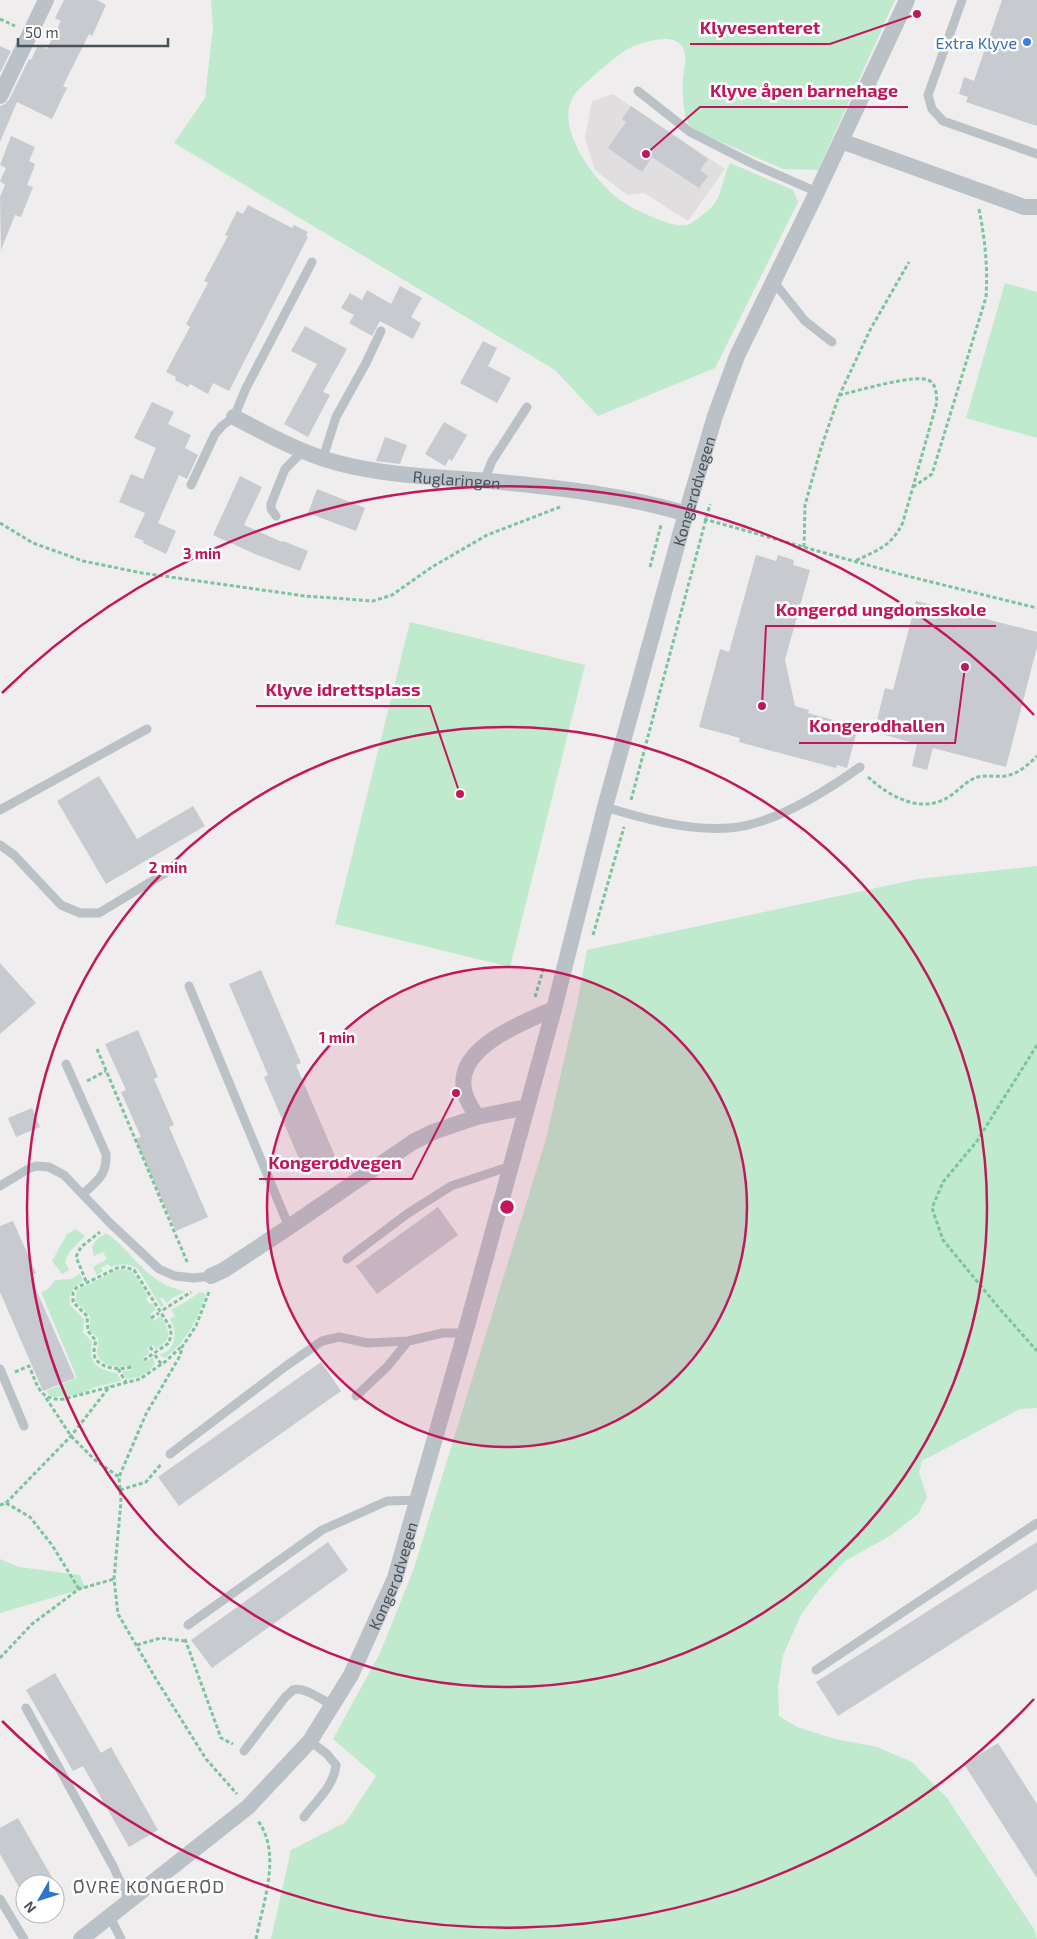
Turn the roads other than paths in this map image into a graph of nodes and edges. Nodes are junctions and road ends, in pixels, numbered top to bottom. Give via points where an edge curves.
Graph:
1 (46, 0) edge
2 (907, 0) edge
3 (962, 0) edge
4 (638, 90) dead end
5 (0, 96) edge
6 (842, 141) junction
7 (1037, 154) edge
8 (818, 192) junction
9 (1037, 207) edge
10 (312, 262) dead end
11 (773, 281) junction
12 (381, 331) dead end
13 (832, 342) dead end
14 (527, 407) dead end
15 (234, 417) junction
16 (302, 452) junction
17 (323, 458) junction
18 (484, 481) junction
19 (191, 485) dead end
20 (687, 514) junction
21 (276, 516) dead end
22 (147, 729) dead end
23 (860, 767) road end
24 (606, 807) junction
25 (0, 810) edge
26 (0, 845) edge
27 (172, 869) dead end
28 (189, 986) dead end
29 (554, 1009) junction
30 (66, 1064) dead end
31 (527, 1107) junction
32 (477, 1117) junction
33 (511, 1166) junction
34 (0, 1186) edge
35 (83, 1194) junction
36 (289, 1227) junction
37 (347, 1259) dead end
38 (211, 1276) joint
39 (465, 1333) junction
40 (408, 1341) junction
41 (2, 1373) edge
42 (356, 1396) dead end
43 (24, 1426) dead end
44 (170, 1454) road end
45 (419, 1500) junction
46 (1037, 1523) edge
47 (188, 1625) road end
48 (816, 1670) dead end
49 (332, 1705) junction
50 (26, 1708) dead end
51 (310, 1741) junction
52 (244, 1751) road end
53 (304, 1817) dead end
54 (0, 1899) edge
55 (129, 1901) junction
56 (110, 1917) junction
57 (24, 1939) edge
58 (81, 1939) edge
59 (121, 1939) edge

1 - 5 street
2 - 6 street, Kongerødvegen
3 - 7 lane via 928,96 932,109 943,121
4 - 8 lane via 690,132
6 - 8 street, Kongerødvegen
6 - 9 street via 1024,207
8 - 11 street, Kongerødvegen
10 - 15 lane
11 - 13 lane via 805,321
11 - 20 street, Kongerødvegen via 737,356 721,399
12 - 17 lane via 336,417
14 - 18 lane via 492,460
15 - 16 street, Ruglaringen
15 - 19 lane via 215,434
16 - 17 street, Ruglaringen
16 - 21 lane via 285,469 271,504
17 - 18 street, Ruglaringen via 373,470
18 - 20 street, Ruglaringen via 598,494
20 - 24 street, Kongerødvegen
22 - 25 lane
23 - 24 lane via 835,785 770,819 731,828 678,825
24 - 29 street, Kongerødvegen
26 - 27 lane via 14,855 61,905 80,913 99,913
28 - 36 lane
29 - 31 street, Kongerødvegen
29 - 32 street via 498,1036 476,1053 464,1076 463,1088
30 - 35 lane via 106,1154 106,1168 97,1182
31 - 32 street
31 - 33 street, Kongerødvegen
32 - 36 street via 413,1142
33 - 37 lane via 451,1186
33 - 39 street, Kongerødvegen
34 - 35 lane via 30,1168 43,1166 64,1175
35 - 38 lane via 159,1269 175,1276
36 - 38 street
39 - 40 lane via 443,1333
39 - 45 street, Kongerødvegen
40 - 42 lane via 387,1367
40 - 44 lane via 368,1343 339,1338 322,1341
41 - 43 lane
45 - 47 lane via 387,1501 322,1530
45 - 49 street, Kongerødvegen via 395,1578 351,1675
46 - 48 lane
49 - 51 street, Kongerødvegen
49 - 52 lane via 308,1692 292,1690
50 - 55 lane
51 - 53 lane via 336,1765 330,1785
51 - 55 street, Kongerødvegen via 248,1807
54 - 57 lane
55 - 56 street, Kongerødvegen
56 - 58 street, Kongerødvegen
56 - 59 lane

